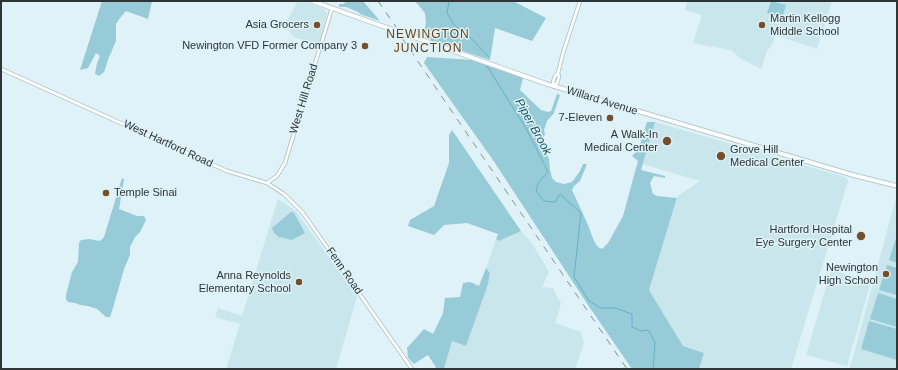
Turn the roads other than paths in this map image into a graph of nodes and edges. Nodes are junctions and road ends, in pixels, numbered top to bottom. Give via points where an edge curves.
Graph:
1 (312, 1) edge
2 (580, 1) edge
3 (332, 8) junction
4 (1, 69) edge
5 (554, 86) junction
6 (267, 183) junction
7 (897, 186) edge
8 (412, 369) edge

1 - 3 main road, Willard Avenue
2 - 5 street via 553,82
3 - 5 main road, Willard Avenue, bridge
3 - 6 street, West Hill Road via 285,163 277,176
4 - 6 street, West Hartford Road via 226,171
5 - 7 main road, Willard Avenue
6 - 8 street, Fenn Road via 289,197 303,213

